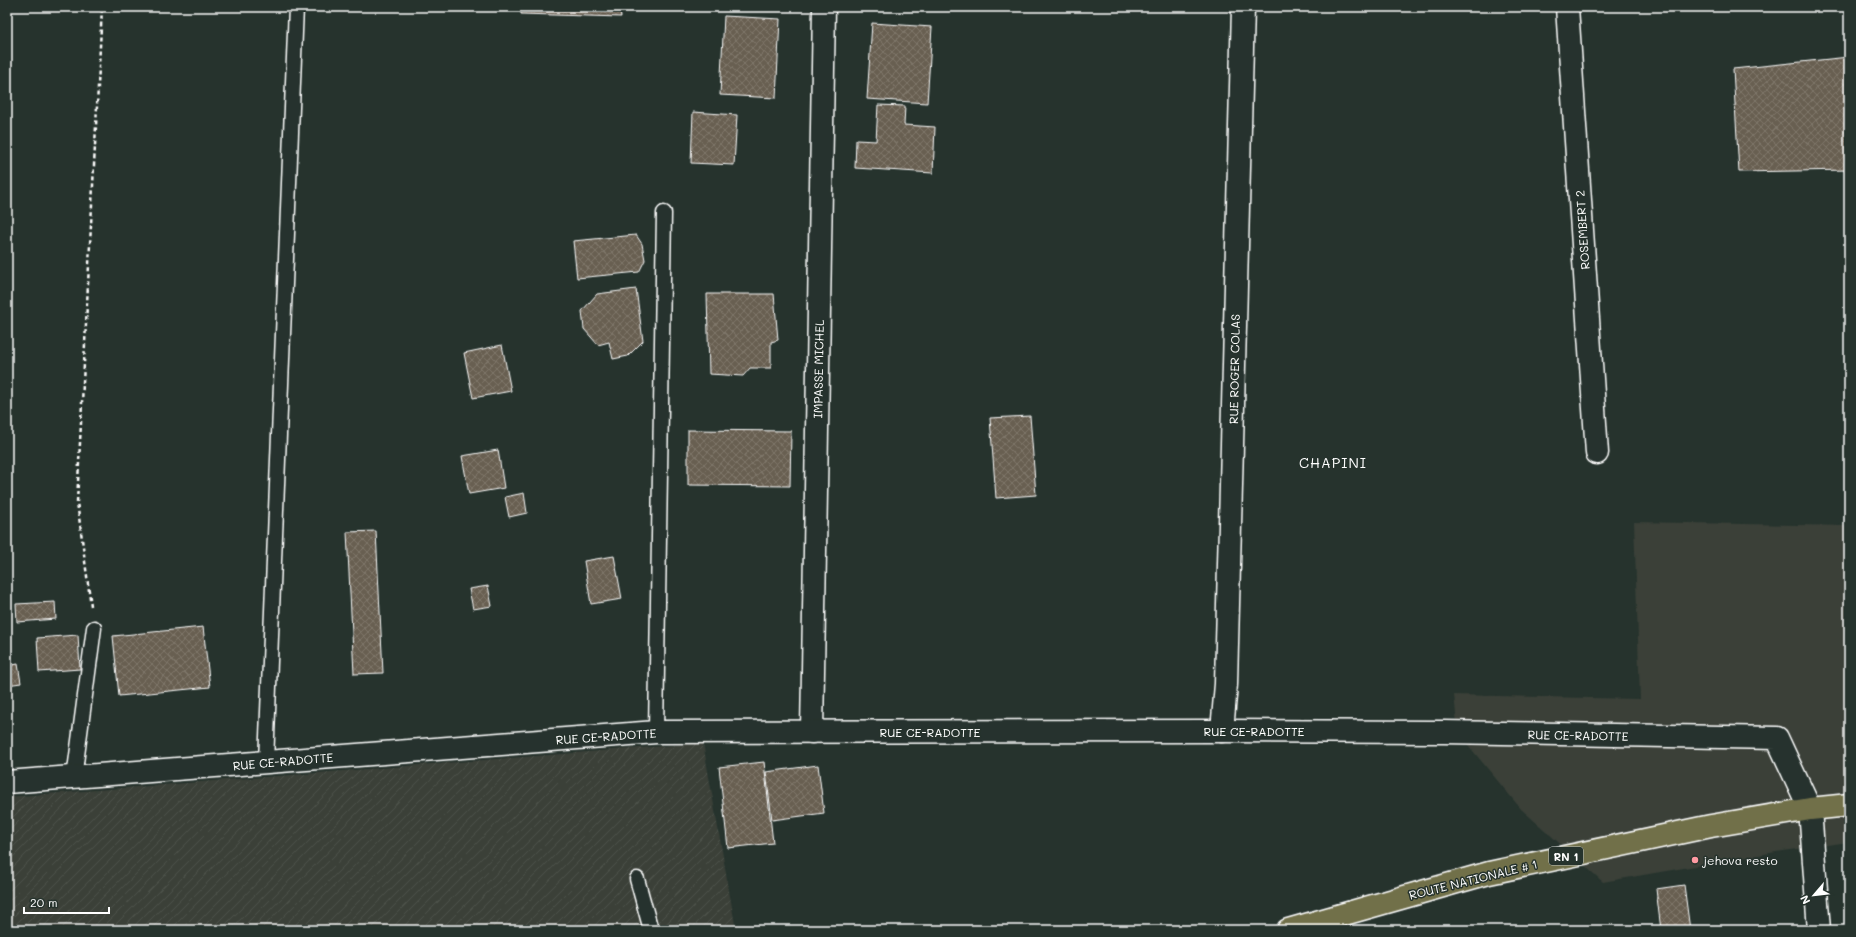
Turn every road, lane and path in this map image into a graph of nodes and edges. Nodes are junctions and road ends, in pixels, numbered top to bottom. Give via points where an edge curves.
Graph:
1 (102, 7) edge
2 (296, 7) edge
3 (824, 7) edge
4 (1242, 7) edge
5 (1567, 7) edge
6 (664, 213) dead end
7 (1597, 453) dead end
8 (94, 628) joint
9 (1222, 731) junction
10 (656, 732) junction
11 (812, 732) junction
12 (266, 762) junction
13 (74, 778) junction
14 (7, 782) edge
15 (1849, 805) edge
16 (1810, 809) junction
17 (638, 879) dead end
18 (651, 930) edge
19 (1288, 930) edge
20 (1820, 930) edge

1 - 8 path via 77,502
2 - 12 lane
3 - 11 street, IMPASSE MICHEL
4 - 9 street, RUE ROGER COLAS via 1226,684
5 - 7 street, ROSEMBERT 2
6 - 10 lane
8 - 13 lane
9 - 11 street, RUE CE-RADOTTE
9 - 16 street, RUE CE-RADOTTE via 1777,738
10 - 11 street, RUE CE-RADOTTE
10 - 12 street, RUE CE-RADOTTE
12 - 13 street, RUE CE-RADOTTE
13 - 14 street, RUE CE-RADOTTE
15 - 16 main road, ROUTE NATIONALE # 1 / RN 1
16 - 19 main road, ROUTE NATIONALE # 1 / RN 1 via 1711,826 1489,872
16 - 20 street
17 - 18 lane

